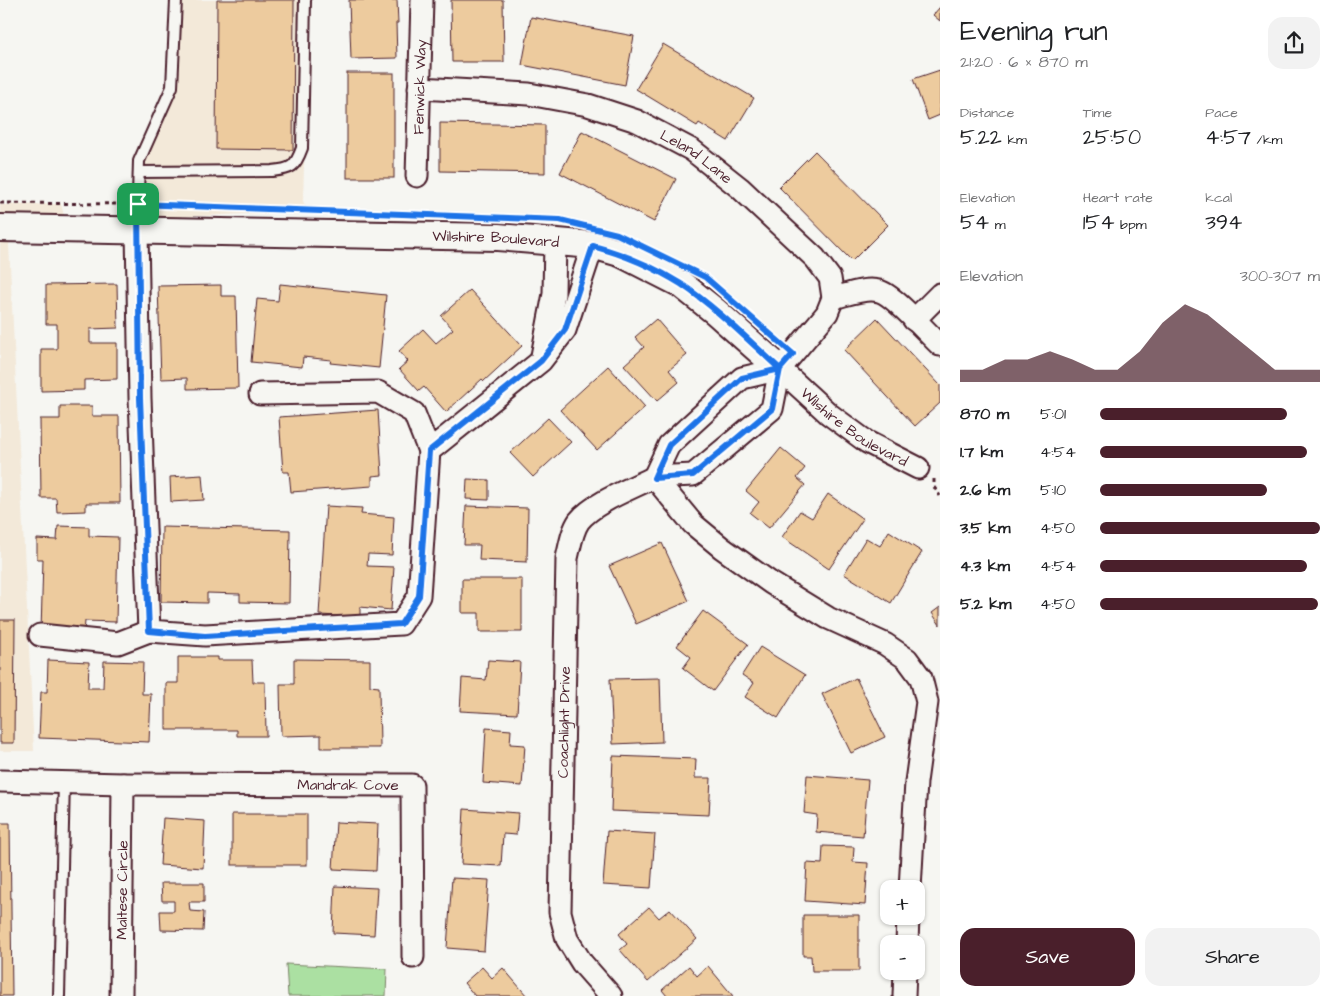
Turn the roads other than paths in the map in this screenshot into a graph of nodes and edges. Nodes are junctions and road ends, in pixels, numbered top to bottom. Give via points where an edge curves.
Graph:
1 (176, 0) edge
2 (305, 0) edge
3 (422, 0) edge
4 (419, 88) junction
5 (138, 172) junction
6 (417, 176) dead end
7 (0, 228) edge
8 (137, 231) junction
9 (555, 242) junction
10 (593, 246) junction
11 (940, 294) edge
12 (833, 298) junction
13 (914, 320) junction
14 (940, 345) edge
15 (541, 361) junction
16 (780, 369) junction
17 (260, 394) dead end
18 (429, 451) junction
19 (918, 468) dead end
20 (654, 478) junction
21 (149, 631) junction
22 (40, 635) dead end
23 (0, 781) edge
24 (64, 781) junction
25 (123, 784) junction
26 (911, 880) edge
27 (413, 957) dead end
28 (905, 980) edge
29 (59, 996) edge
30 (121, 996) edge
31 (611, 996) edge
32 (904, 996) edge

1 - 5 lane via 172,88 139,161
2 - 5 lane via 302,148 296,162 288,169 272,171
3 - 4 street, Fenwick Way
4 - 6 street, Fenwick Way
4 - 12 street, Leland Lane via 529,94 588,105 636,120 692,150 740,188 815,258 830,278
5 - 8 lane
7 - 8 street, Wilshire Boulevard
8 - 9 street, Wilshire Boulevard via 498,237
8 - 21 street
9 - 10 street, Wilshire Boulevard
9 - 15 street via 554,294
10 - 15 street via 565,330
10 - 16 street, Wilshire Boulevard via 620,253 680,284
11 - 13 street
12 - 13 street via 859,291 879,291
12 - 16 street via 827,313
13 - 14 street
15 - 18 street
16 - 19 street, Wilshire Boulevard via 829,414 867,442
16 - 20 street via 742,378 669,445
16 - 20 street, Coachlight Drive via 772,409 693,475
17 - 18 street via 378,392 414,413
18 - 21 street via 419,596 401,624 205,636
20 - 26 street via 693,524 722,548 828,618 885,644 907,659 921,678 928,702 916,782
20 - 31 street, Coachlight Drive via 600,503 580,521 571,538 567,558 560,912 567,938 582,963
21 - 22 street via 118,643
23 - 24 street
24 - 25 street
24 - 29 lane
25 - 27 street, Mandrak Cove via 412,785
25 - 30 street, Maltese Circle
28 - 32 street

